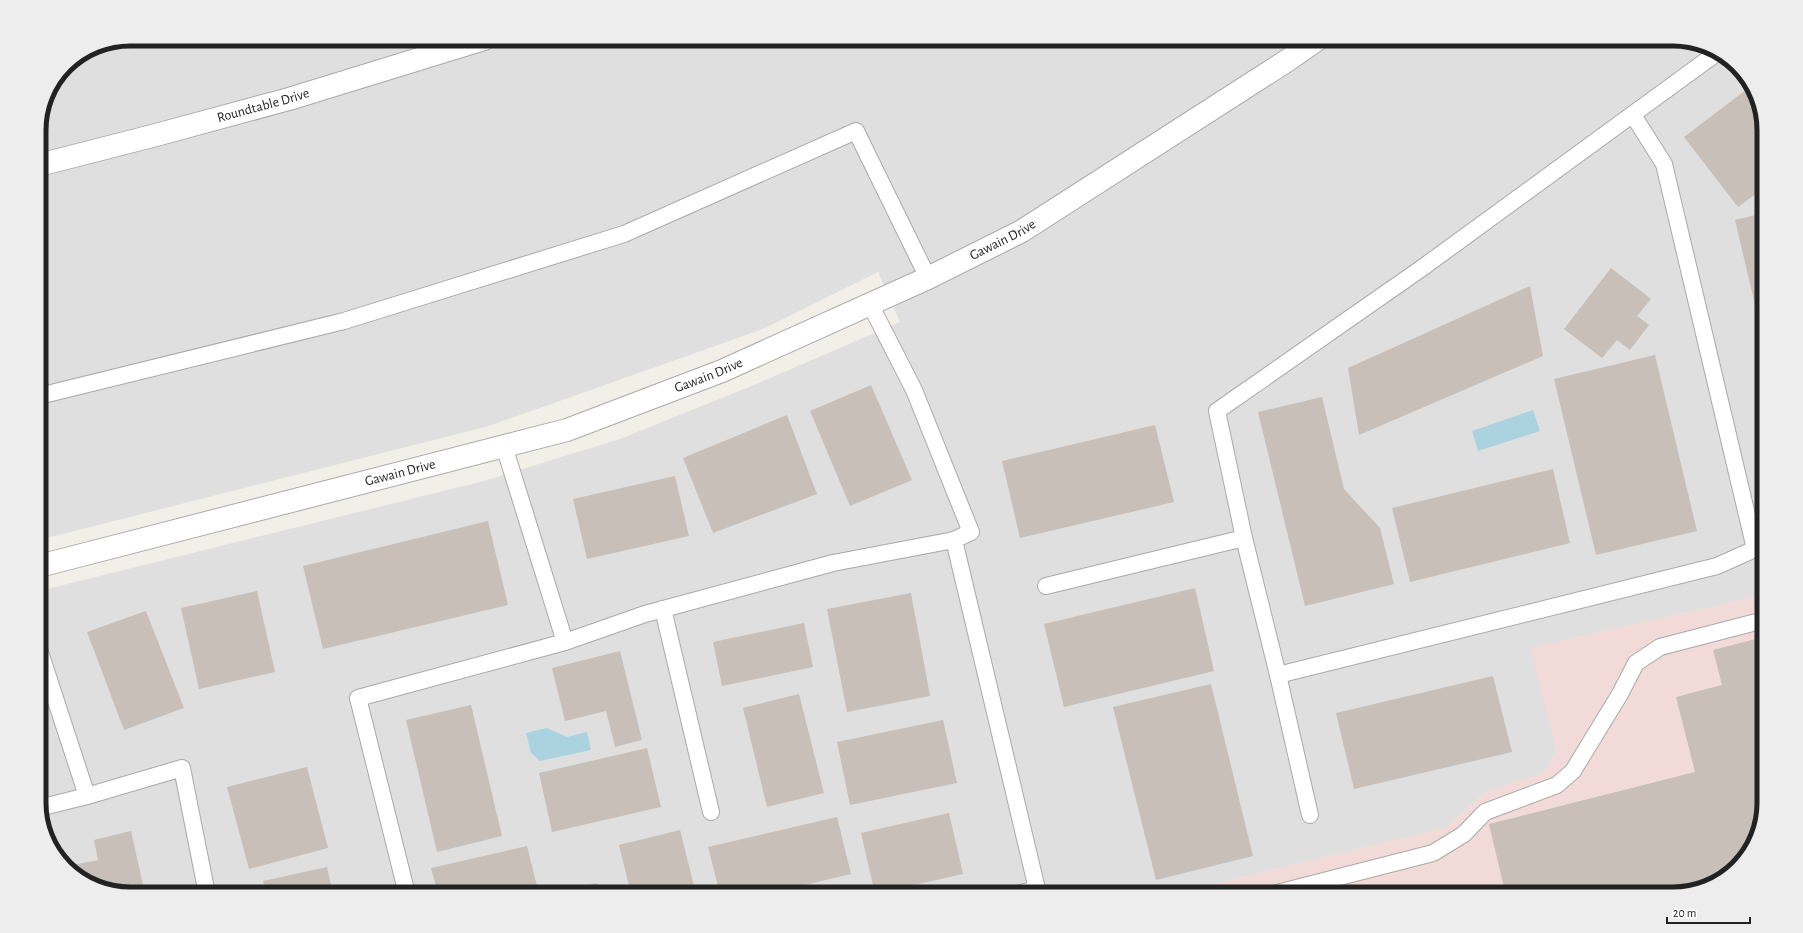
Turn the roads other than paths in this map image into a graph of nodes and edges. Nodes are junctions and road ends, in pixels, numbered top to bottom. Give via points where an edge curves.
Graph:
1 (461, 46) edge
2 (1308, 46) edge
3 (1712, 56) edge
4 (1633, 115) junction
5 (46, 163) edge
6 (928, 278) junction
7 (870, 304) junction
8 (46, 394) edge
9 (504, 446) junction
10 (1244, 538) junction
11 (954, 540) junction
12 (46, 564) edge
13 (1046, 586) dead end
14 (663, 609) junction
15 (1757, 622) edge
16 (565, 642) junction
17 (46, 670) edge
18 (1278, 675) junction
19 (88, 796) junction
20 (46, 806) edge
21 (711, 812) dead end
22 (1310, 815) dead end
23 (206, 887) edge
24 (405, 887) edge
25 (1037, 887) edge
26 (1300, 887) edge

1 - 5 street, Roundtable Drive via 281,101
2 - 6 street, Gawain Drive via 1022,231
3 - 4 lane
4 - 10 lane via 1422,268 1218,411
4 - 18 lane via 1664,164 1755,549 1717,566
6 - 7 street, Gawain Drive
6 - 8 lane via 856,131 624,234 344,322
7 - 9 street, Gawain Drive via 722,372 567,430
7 - 11 lane via 914,390 971,532
9 - 12 street, Gawain Drive
9 - 16 lane
10 - 13 lane
10 - 18 lane
11 - 14 lane via 833,563
11 - 25 lane
14 - 16 lane
14 - 21 lane
15 - 26 lane via 1660,647 1636,663 1573,771 1557,785 1485,812 1464,834 1433,853
16 - 24 lane via 358,698
17 - 19 lane
18 - 22 lane
19 - 20 lane
19 - 23 lane via 182,768

